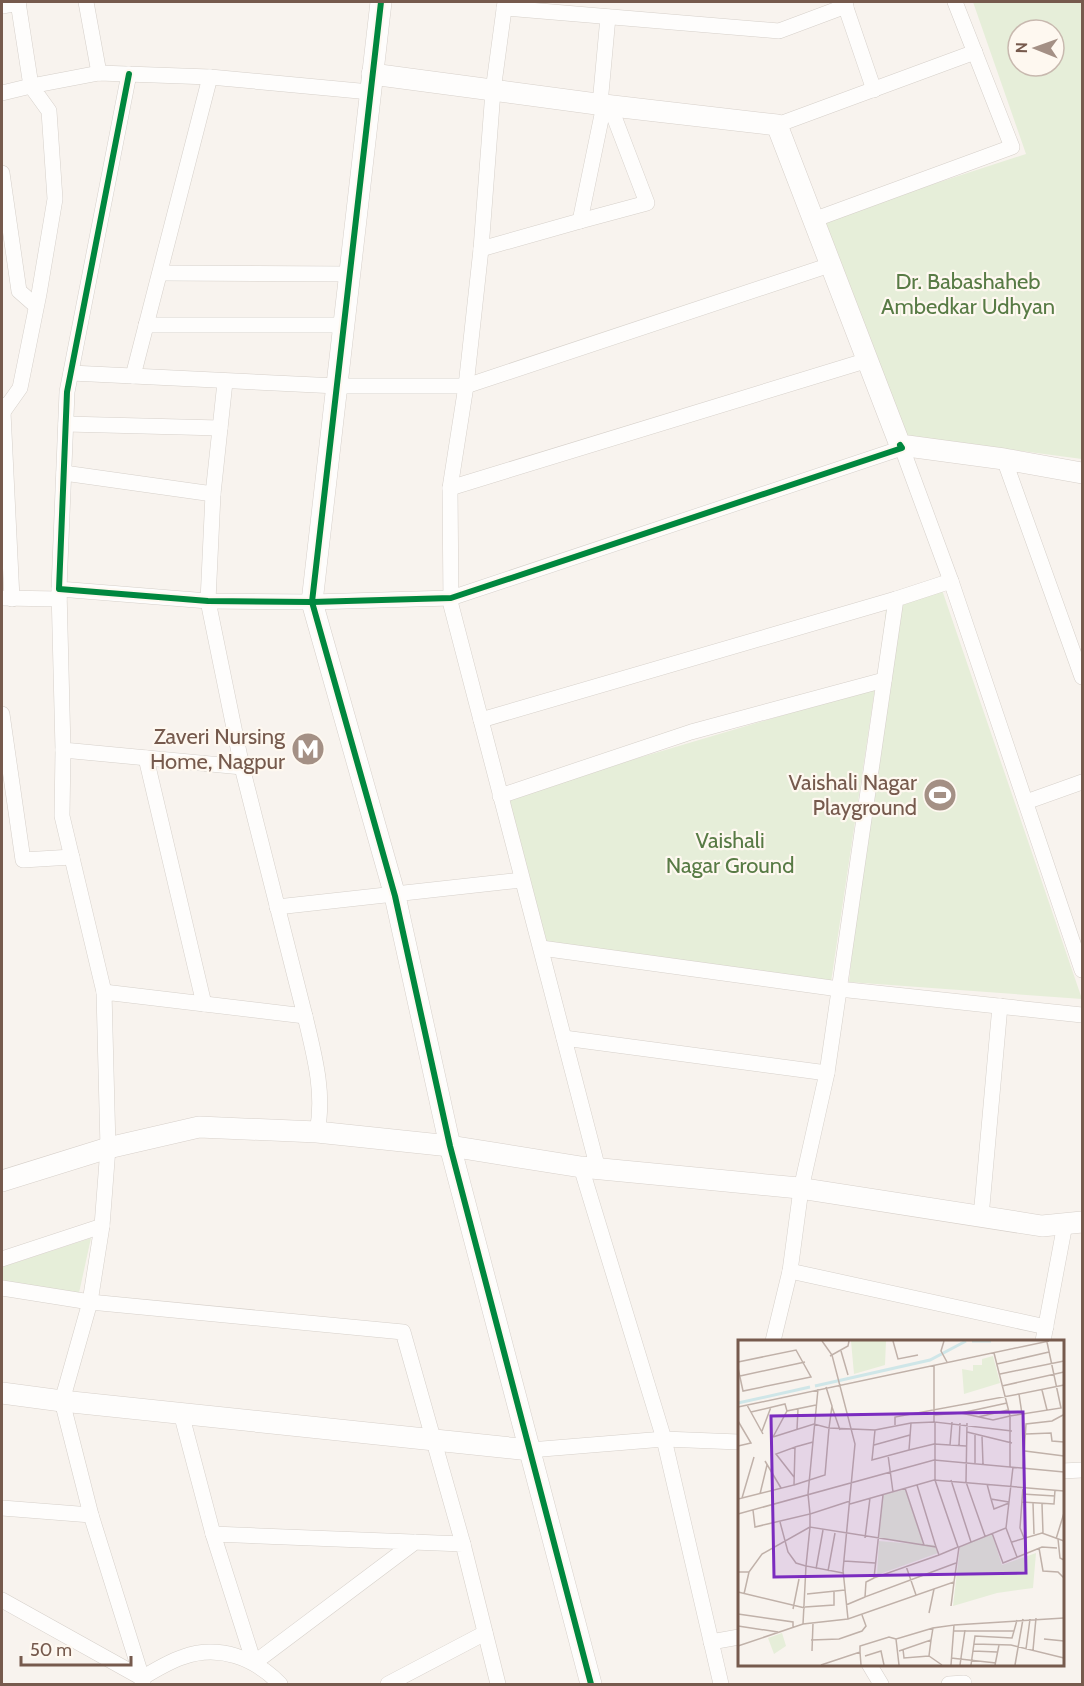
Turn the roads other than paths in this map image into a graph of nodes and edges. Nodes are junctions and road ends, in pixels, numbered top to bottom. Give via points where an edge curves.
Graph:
1 (18, 2) edge
2 (86, 2) edge
3 (377, 2) edge
4 (955, 2) edge
5 (845, 4) edge
6 (505, 5) edge
7 (2, 6) edge
8 (550, 7) edge
9 (606, 12) edge
10 (975, 52) junction
11 (99, 73) junction
12 (129, 74) junction
13 (210, 77) junction
14 (371, 83) junction
15 (31, 86) junction
16 (874, 90) junction
17 (493, 91) junction
18 (2, 93) edge
19 (605, 105) junction
20 (777, 124) junction
21 (2, 174) edge
22 (813, 220) junction
23 (580, 221) junction
24 (481, 249) junction
25 (830, 265) junction
26 (160, 273) junction
27 (350, 274) junction
28 (36, 306) junction
29 (146, 325) junction
30 (345, 326) junction
31 (868, 360) junction
32 (71, 373) junction
33 (133, 376) junction
34 (225, 382) junction
35 (337, 386) junction
36 (466, 386) junction
37 (2, 409) edge
38 (66, 424) junction
39 (220, 428) junction
40 (901, 446) junction
41 (1004, 459) junction
42 (64, 474) junction
43 (1083, 474) edge
44 (450, 488) junction
45 (213, 494) junction
46 (951, 581) junction
47 (59, 594) junction
48 (7, 598) edge
49 (452, 598) junction
50 (896, 599) junction
51 (208, 601) junction
52 (312, 602) junction
53 (1083, 677) edge
54 (884, 680) junction
55 (2, 714) edge
56 (481, 720) junction
57 (63, 750) junction
58 (146, 758) junction
59 (242, 766) junction
60 (1083, 782) edge
61 (500, 796) junction
62 (1026, 802) junction
63 (72, 857) junction
64 (522, 880) junction
65 (394, 896) junction
66 (277, 907) junction
67 (541, 948) junction
68 (1083, 970) edge
69 (839, 989) junction
70 (104, 992) junction
71 (204, 1004) junction
72 (1000, 1006) junction
73 (1083, 1015) edge
74 (305, 1016) junction
75 (564, 1038) junction
76 (827, 1073) junction
77 (317, 1132) junction
78 (450, 1146) junction
79 (108, 1148) junction
80 (589, 1168) junction
81 (2, 1181) edge
82 (801, 1189) junction
83 (981, 1216) junction
84 (1074, 1223) edge
85 (102, 1226) junction
86 (2, 1259) edge
87 (790, 1271) junction
88 (2, 1288) edge
89 (90, 1302) junction
90 (1044, 1334) edge
91 (773, 1340) edge
92 (2, 1393) edge
93 (62, 1401) junction
94 (181, 1413) junction
95 (664, 1439) junction
96 (433, 1440) junction
97 (738, 1442) edge
98 (530, 1450) junction
99 (1083, 1470) edge
100 (1063, 1471) edge
101 (2, 1508) edge
102 (91, 1515) junction
103 (213, 1534) junction
104 (415, 1542) junction
105 (464, 1544) junction
106 (2, 1600) edge
107 (485, 1633) junction
108 (738, 1637) edge
109 (711, 1642) junction
110 (254, 1663) junction
111 (870, 1665) edge
112 (142, 1681) edge
113 (280, 1684) edge
114 (388, 1684) edge
115 (498, 1684) edge
116 (591, 1684) edge
117 (721, 1684) edge
118 (881, 1684) edge

1 - 7 street
1 - 15 street
2 - 11 street
3 - 14 street
4 - 10 street
5 - 9 street via 779,31
5 - 16 street
6 - 8 street
6 - 17 street
8 - 9 street
9 - 19 street
10 - 16 street
10 - 22 street via 1012,147
11 - 12 street
11 - 15 street
12 - 13 street
12 - 32 street
13 - 14 street
13 - 26 street
14 - 17 street
14 - 27 street
15 - 18 street
15 - 28 street via 49,111 55,199
16 - 20 street
17 - 19 street
17 - 24 street
19 - 20 street
19 - 23 street
19 - 23 street via 647,203
20 - 22 street
21 - 28 street via 19,291
22 - 25 street
23 - 24 street
24 - 36 street
25 - 31 street
25 - 36 street
26 - 27 street
26 - 29 street
27 - 30 street
28 - 37 street via 20,388
29 - 30 street
29 - 33 street
30 - 35 street
31 - 40 street
31 - 44 street
32 - 33 street
32 - 38 street
33 - 34 street
34 - 35 street
34 - 39 street
35 - 36 street
35 - 52 street
36 - 44 street
37 - 48 street
38 - 39 street
38 - 42 street
39 - 45 street
40 - 41 street
40 - 46 street
40 - 49 street
41 - 43 street
41 - 53 street
42 - 45 street
42 - 47 street
44 - 49 street
45 - 51 street
46 - 50 street
46 - 62 street
47 - 48 street
47 - 51 street
47 - 57 street
49 - 52 street
49 - 56 street
50 - 54 street
50 - 56 street
51 - 52 street
51 - 59 street
52 - 65 street
54 - 61 street via 691,732
54 - 69 street
55 - 63 street via 23,860
56 - 61 street
57 - 58 street
57 - 63 street via 62,816
58 - 59 street
58 - 71 street
59 - 66 street
60 - 62 street
61 - 64 street
62 - 68 street
63 - 70 street
64 - 65 street
64 - 67 street
65 - 66 street
65 - 78 street
66 - 74 street
67 - 69 street
67 - 75 street
69 - 72 street
69 - 76 street
70 - 71 street
70 - 79 street
71 - 74 street
72 - 73 street
72 - 83 street
74 - 77 street via 316,1063 321,1112
75 - 76 street
75 - 80 street
76 - 82 street
77 - 78 street
77 - 79 street via 199,1127
78 - 80 street
78 - 98 street
79 - 81 street
79 - 85 street
80 - 82 street
80 - 95 street
82 - 83 street
82 - 87 street
83 - 84 street via 1042,1226
84 - 90 street
85 - 86 street
85 - 89 street
87 - 90 street
87 - 91 street
88 - 89 street
89 - 93 street
89 - 96 street via 403,1332
92 - 93 street
93 - 94 street
93 - 102 street
94 - 96 street
94 - 103 street
95 - 97 street
95 - 98 street
95 - 109 street
96 - 98 street
96 - 105 street
98 - 116 street
99 - 100 street
101 - 102 street
102 - 112 street
103 - 104 street
103 - 110 street
104 - 105 street
104 - 110 street
105 - 107 street
106 - 112 street
107 - 114 street
107 - 115 street
108 - 109 street
109 - 117 street
110 - 112 street via 211,1652 186,1656
110 - 113 street
111 - 118 street

